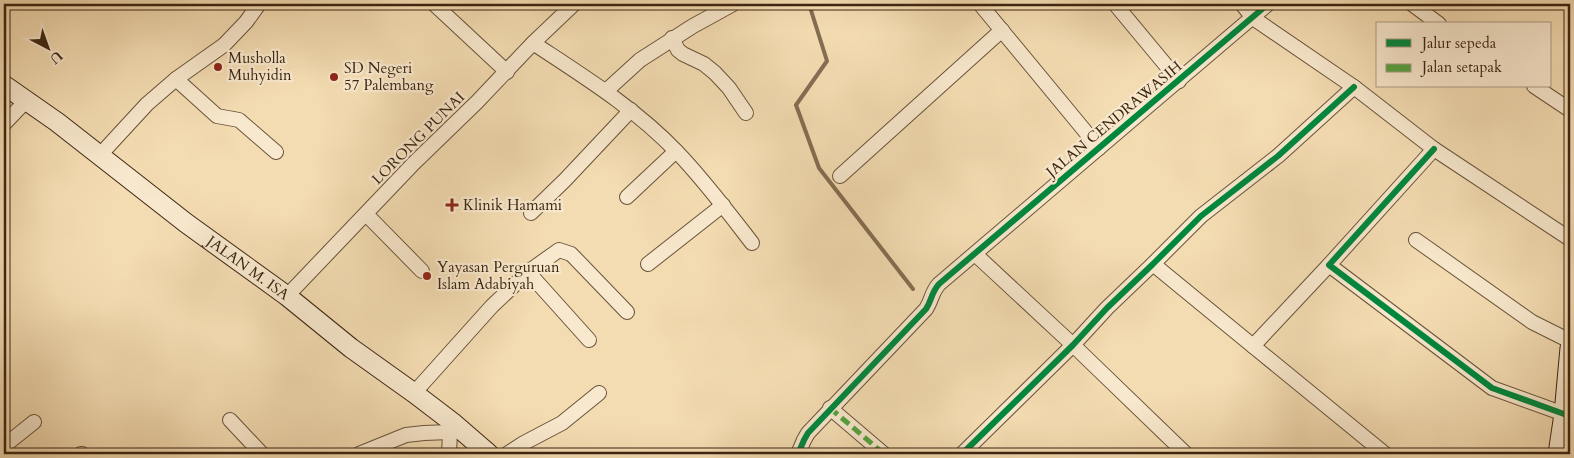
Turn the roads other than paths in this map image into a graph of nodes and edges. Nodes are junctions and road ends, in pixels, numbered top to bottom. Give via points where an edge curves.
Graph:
1 (434, 4) edge
2 (574, 4) edge
3 (733, 4) edge
4 (980, 4) edge
5 (1114, 4) edge
6 (1242, 4) edge
7 (1268, 4) edge
8 (1412, 4) edge
9 (257, 5) edge
10 (1253, 18) junction
11 (1436, 22) edge
12 (1002, 30) junction
13 (672, 38) junction
14 (533, 43) junction
15 (508, 72) junction
16 (176, 79) junction
17 (1179, 81) junction
18 (4, 84) edge
19 (1354, 87) junction
20 (1537, 88) edge
21 (606, 90) junction
22 (26, 101) junction
23 (631, 110) junction
24 (1570, 110) edge
25 (746, 113) dead end
26 (4, 124) edge
27 (1099, 148) junction
28 (1434, 149) junction
29 (676, 151) junction
30 (276, 152) dead end
31 (100, 155) junction
32 (840, 176) dead end
33 (627, 197) dead end
34 (723, 205) junction
35 (531, 213) dead end
36 (366, 214) junction
37 (1416, 240) dead end
38 (1570, 240) edge
39 (752, 243) dead end
40 (975, 254) junction
41 (648, 264) dead end
42 (1153, 264) junction
43 (1329, 265) junction
44 (422, 271) dead end
45 (528, 272) junction
46 (287, 296) junction
47 (627, 312) dead end
48 (589, 340) dead end
49 (1570, 341) edge
50 (1073, 345) junction
51 (1253, 346) junction
52 (1570, 348) edge
53 (414, 392) junction
54 (600, 393) dead end
55 (830, 408) junction
56 (1564, 414) junction
57 (230, 420) dead end
58 (34, 422) dead end
59 (451, 427) junction
60 (4, 446) edge
61 (262, 454) edge
62 (359, 454) edge
63 (449, 454) edge
64 (489, 454) edge
65 (507, 454) edge
66 (798, 454) edge
67 (884, 454) edge
68 (962, 454) edge
69 (1186, 454) edge
70 (1385, 454) edge
71 (1558, 454) edge

1 - 15 street
2 - 14 street, LORONG PUNAI
3 - 13 street
4 - 12 street
5 - 17 street
6 - 10 street
7 - 10 street, JALAN CENDRAWASIH
8 - 11 street
9 - 16 street via 224,45
10 - 17 street, JALAN CENDRAWASIH
10 - 19 street
12 - 27 street
12 - 32 street
13 - 21 street via 640,60
13 - 25 street via 678,50 715,73
14 - 15 street, LORONG PUNAI
14 - 21 street
15 - 36 street, LORONG PUNAI
16 - 30 street via 217,116 239,120
16 - 31 street via 147,104
17 - 27 street, JALAN CENDRAWASIH
18 - 22 main road, JALAN M. ISA
19 - 28 street
19 - 42 street via 1278,156 1201,216
20 - 24 street
21 - 23 street
22 - 26 street
22 - 31 main road, JALAN M. ISA
23 - 29 street
23 - 35 street
27 - 40 street, JALAN CENDRAWASIH
28 - 38 street
28 - 43 street
29 - 33 street
29 - 34 street
31 - 46 main road, JALAN M. ISA
34 - 39 street
34 - 41 street
36 - 44 street
36 - 46 street, LORONG PUNAI
37 - 49 street via 1532,322
40 - 50 street
40 - 55 street, JALAN CENDRAWASIH via 939,284 926,309
42 - 50 street
42 - 51 street
43 - 51 street
43 - 56 street via 1492,388
45 - 47 street via 556,251 566,251
45 - 48 street
45 - 53 street via 492,306
46 - 53 main road, JALAN M. ISA via 351,348
50 - 68 street
50 - 69 street
51 - 70 street
52 - 56 main road
53 - 59 main road, JALAN M. ISA
54 - 65 street via 562,423
55 - 66 street, JALAN CENDRAWASIH via 808,433
55 - 67 street
56 - 71 main road
57 - 61 street
58 - 60 street
59 - 62 street via 406,436
59 - 63 street
59 - 64 main road, JALAN M. ISA

